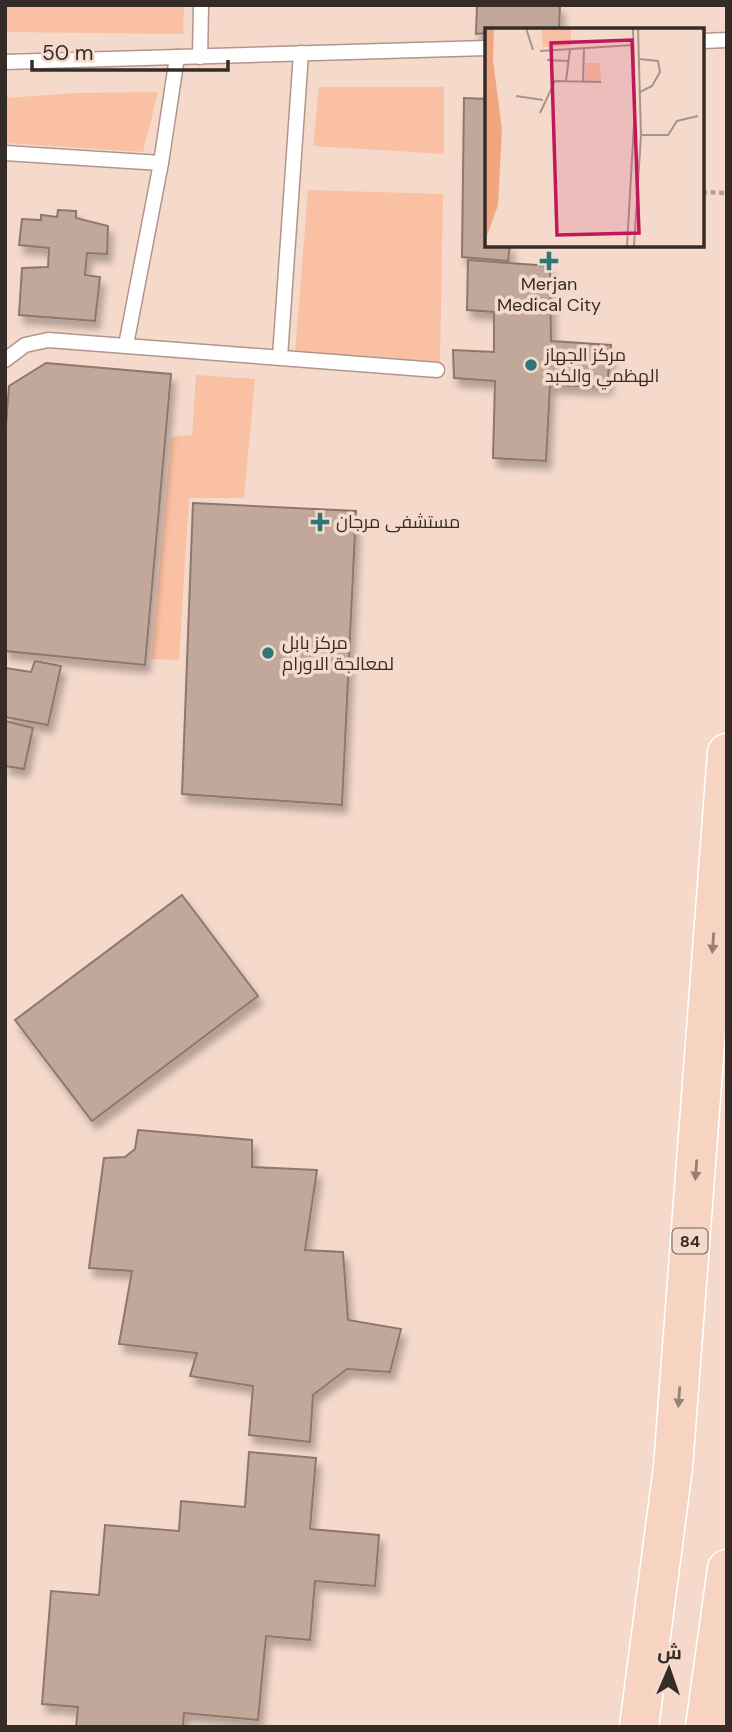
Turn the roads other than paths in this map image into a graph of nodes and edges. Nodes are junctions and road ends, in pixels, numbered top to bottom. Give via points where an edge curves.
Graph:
1 (201, 5) edge
2 (727, 40) edge
3 (704, 41) edge
4 (485, 48) edge
5 (301, 53) junction
6 (177, 57) junction
7 (201, 57) junction
8 (5, 62) edge
9 (5, 153) edge
10 (161, 163) junction
11 (126, 345) junction
12 (280, 357) junction
13 (5, 360) edge
14 (437, 370) dead end
15 (727, 753) edge
16 (727, 1569) edge
17 (639, 1727) edge
18 (705, 1727) edge

1 - 7 lane
2 - 3 lane
4 - 5 lane
5 - 7 lane
5 - 12 lane
6 - 7 lane
6 - 8 lane
6 - 10 lane
9 - 10 lane
10 - 11 lane
11 - 12 lane
11 - 13 lane via 48,340 25,345
12 - 14 lane
15 -> 17 main road, 84 via 673,1467
16 - 18 main road

